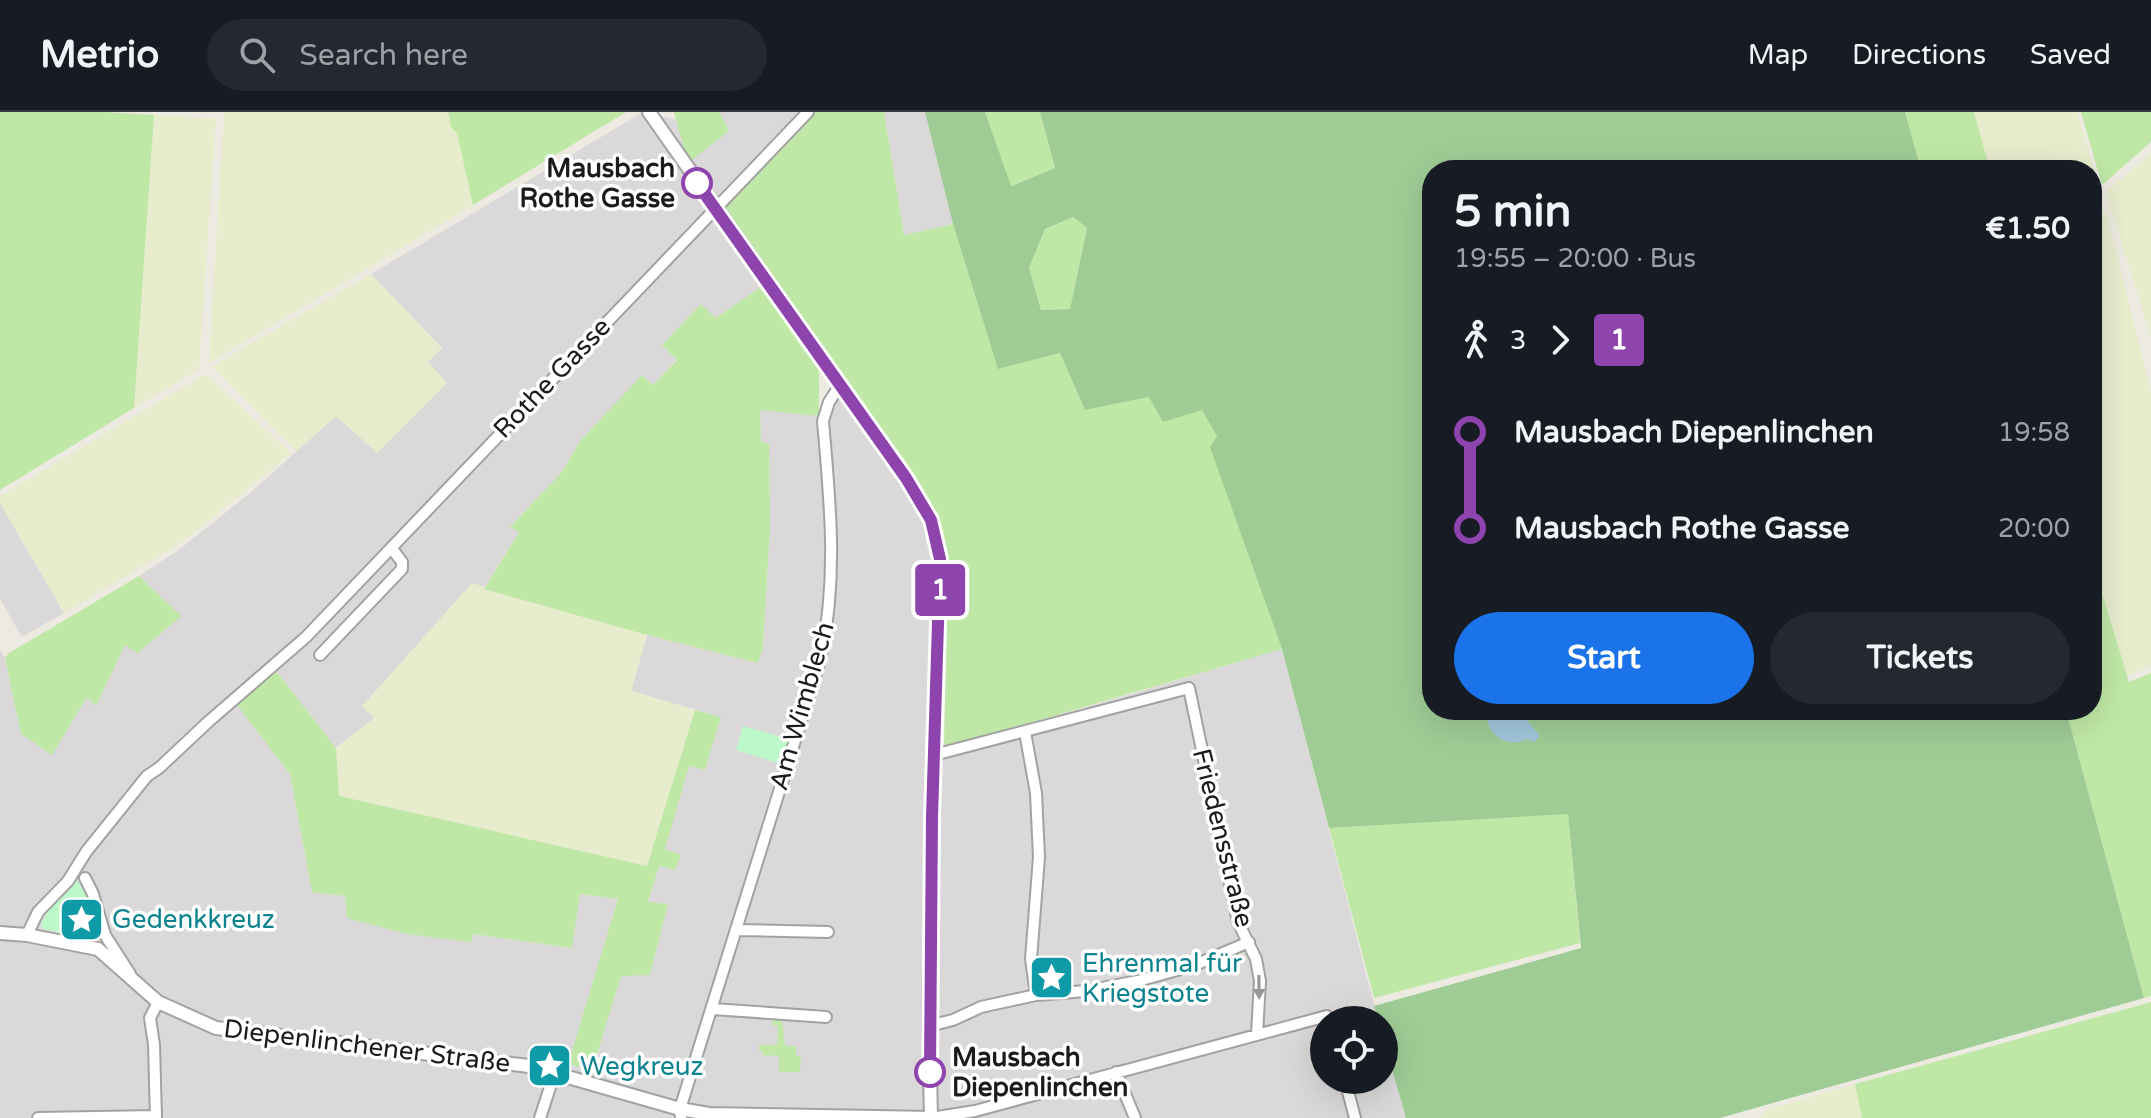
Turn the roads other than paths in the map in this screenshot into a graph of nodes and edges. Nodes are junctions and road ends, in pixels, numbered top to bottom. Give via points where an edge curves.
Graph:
1 (649, 112) edge
2 (808, 112) edge
3 (714, 208) junction
4 (840, 385) junction
5 (393, 550) junction
6 (320, 655) dead end
7 (1025, 732) junction
8 (934, 755) junction
9 (85, 878) dead end
10 (737, 930) junction
11 (828, 932) dead end
12 (0, 933) edge
13 (27, 935) junction
14 (1249, 942) junction
15 (135, 982) junction
16 (1036, 995) junction
17 (158, 1002) junction
18 (713, 1009) junction
19 (826, 1017) dead end
20 (1310, 1022) edge
21 (929, 1026) junction
22 (1257, 1034) junction
23 (555, 1072) junction
24 (1116, 1072) junction
25 (1349, 1094) edge
26 (681, 1114) edge
27 (977, 1114) edge
28 (156, 1117) edge
29 (38, 1118) edge
30 (540, 1118) edge
31 (931, 1118) edge
32 (1135, 1118) edge
33 (1355, 1118) edge

1 - 3 street
2 - 3 street, Rothe Gasse
3 - 4 street
3 - 5 street, Rothe Gasse
4 - 8 street via 920,500 937,539
4 - 10 street, Am Wimblech via 823,421 833,561 825,638
5 - 6 street via 402,569
5 - 13 street, Rothe Gasse via 306,637 147,776 68,881 38,912
7 - 8 street
7 - 14 street, Friedensstraße via 1189,688 1238,922
7 - 16 street via 1036,793 1039,857 1031,959
8 - 21 street
9 - 15 street via 105,935
10 - 11 street
10 - 18 street, Am Wimblech
12 - 13 street, Diepenlinchener Straße
13 - 15 street, Diepenlinchener Straße via 98,949
14 - 16 street via 1138,981
14 -> 22 street, Friedensstraße via 1260,981
15 - 17 street, Diepenlinchener Straße
16 - 21 street
17 - 23 street, Diepenlinchener Straße via 216,1028 244,1034
17 - 28 street via 150,1018
18 - 19 street
18 - 26 street, Am Wimblech
20 - 22 street
21 - 31 street
22 - 24 street
23 - 26 street, Diepenlinchener Straße
23 - 30 street
24 - 27 street
24 - 32 street
25 - 33 street
26 - 31 street, Diepenlinchener Straße
27 - 31 street
28 - 29 street

